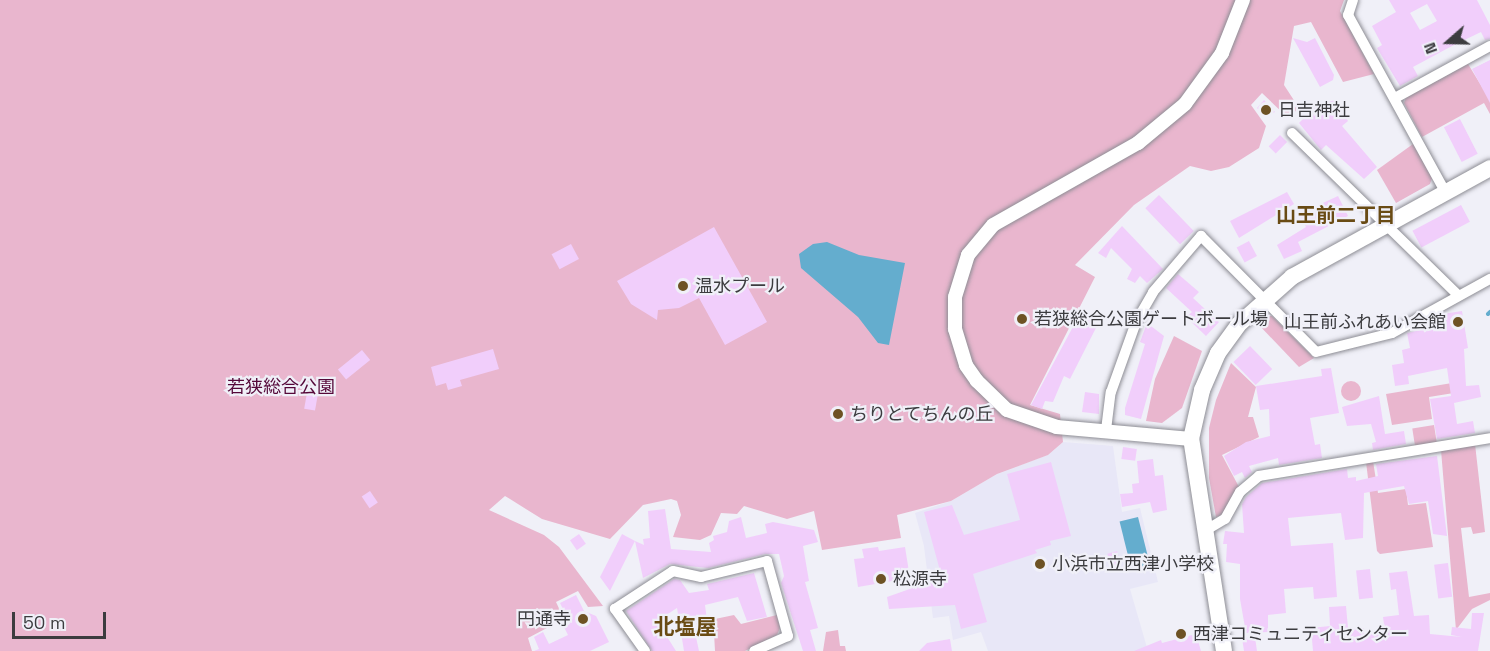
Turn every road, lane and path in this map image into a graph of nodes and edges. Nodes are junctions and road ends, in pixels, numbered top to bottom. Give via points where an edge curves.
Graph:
1 (1243, 0) edge
2 (1353, 0) edge
3 (1490, 46) edge
4 (1395, 98) junction
5 (1292, 133) dead end
6 (1490, 168) edge
7 (1446, 193) junction
8 (1388, 226) junction
9 (1490, 279) edge
10 (1459, 296) junction
11 (1264, 299) junction
12 (1106, 430) junction
13 (1490, 438) edge
14 (1191, 439) junction
15 (1203, 532) junction
16 (645, 651) edge
17 (754, 651) edge
18 (1224, 651) edge

1 - 12 street via 1222,53 1185,104 1138,143 993,225 973,248 958,278 954,313 959,346 966,365 992,398 1029,421 1057,428
2 - 4 street via 1348,15
3 - 4 street
4 - 7 street
5 - 8 street
6 - 7 main road
7 - 8 main road
8 - 10 street
8 - 11 main road via 1292,277
9 - 10 street
10 - 11 street via 1392,333 1316,352
11 - 12 street via 1201,236 1153,292 1136,322 1111,392
11 - 14 main road via 1218,353 1202,390
12 - 14 street
13 - 15 street via 1260,476 1239,492 1225,519
14 - 15 main road
15 - 18 main road
16 - 17 street via 615,609 673,571 701,577 768,561 788,636

